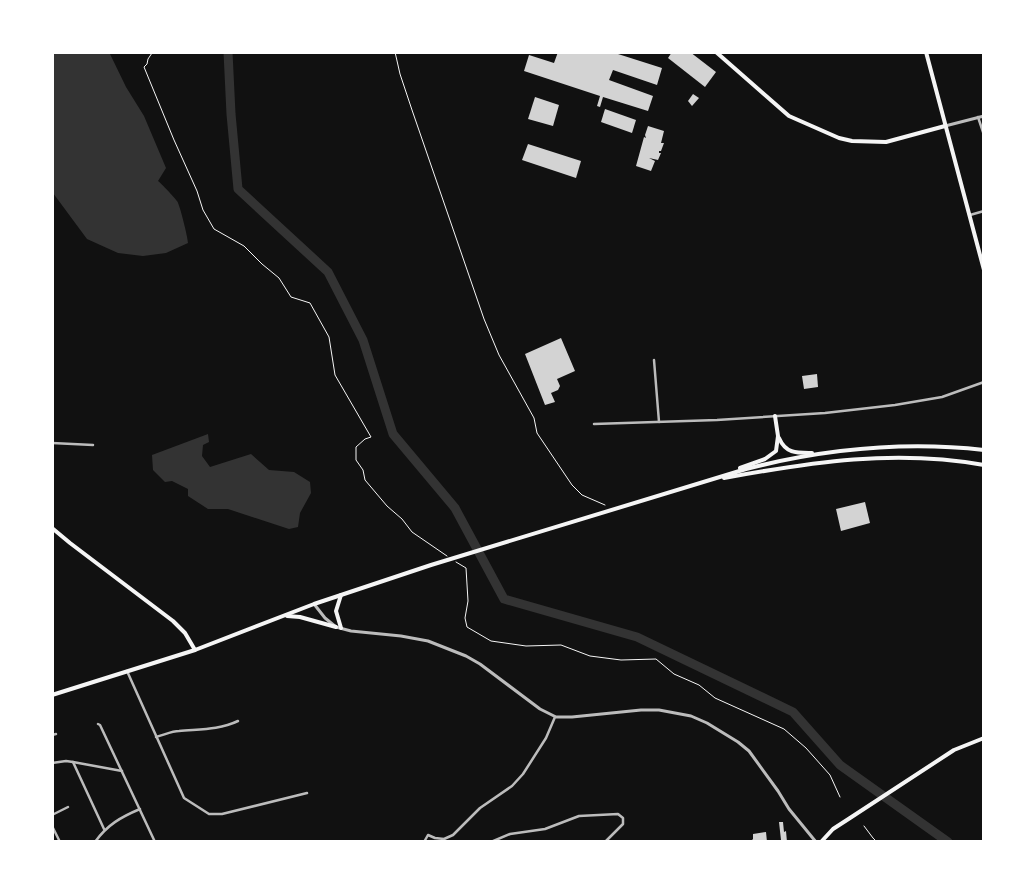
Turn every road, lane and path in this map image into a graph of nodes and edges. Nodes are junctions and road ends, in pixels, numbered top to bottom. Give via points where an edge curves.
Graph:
1 (157, 52) edge
2 (395, 52) edge
3 (716, 52) edge
4 (926, 52) edge
5 (984, 116) edge
6 (978, 117) junction
7 (945, 126) junction
8 (984, 135) edge
9 (984, 211) edge
10 (969, 215) junction
11 (984, 270) edge
12 (654, 360) dead end
13 (984, 382) edge
14 (775, 416) junction
15 (659, 422) junction
16 (594, 424) dead end
17 (778, 436) junction
18 (52, 443) edge
19 (93, 444) dead end
20 (984, 450) edge
21 (821, 453) junction
22 (984, 465) edge
23 (710, 481) junction
24 (605, 505) dead end
25 (52, 528) edge
26 (342, 595) junction
27 (314, 604) junction
28 (284, 616) junction
29 (339, 628) junction
30 (195, 650) junction
31 (127, 671) junction
32 (52, 695) edge
33 (556, 717) junction
34 (238, 721) dead end
35 (98, 724) dead end
36 (156, 737) junction
37 (984, 738) edge
38 (73, 762) junction
39 (52, 763) edge
40 (122, 771) junction
41 (307, 793) dead end
42 (840, 797) dead end
43 (68, 808) dead end
44 (140, 809) junction
45 (52, 815) edge
46 (52, 826) edge
47 (864, 826) dead end
48 (104, 829) junction
49 (58, 841) edge
50 (95, 842) edge
51 (155, 842) edge
52 (424, 842) edge
53 (491, 842) edge
54 (605, 842) edge
55 (816, 842) edge
56 (821, 842) edge
57 (877, 842) edge

1 - 42 path via 152,53 144,67 203,210 214,229 244,246 279,278 291,297 310,303 330,338 335,375 371,437 356,447 356,460 366,480 412,532 466,568 466,627 491,641 526,646 561,645 590,656 621,660 656,659 714,698 784,729 830,775
2 - 24 path via 415,120 484,320 499,354 534,418 537,433 572,485 582,495
3 - 7 main road via 789,116 839,138 886,142
4 - 7 main road
5 - 6 street
6 - 7 street
6 - 8 street
7 - 10 main road
9 - 10 street
10 - 11 main road
12 - 15 street
13 - 14 street via 942,397 895,405
14 - 15 street
14 - 17 main road
15 - 16 street
17 - 21 main road via 789,452
17 - 23 main road via 778,446 772,454
18 - 19 street
20 - 21 main road via 923,445
21 - 23 main road via 760,465
22 - 23 main road via 918,457 853,458
23 - 26 main road
25 - 30 main road via 173,621
26 - 27 main road
26 - 29 main road via 336,611
27 - 28 main road
27 - 29 street
28 - 29 main road
28 - 30 main road
29 - 33 street via 428,641 452,649 480,664 540,709
30 - 31 main road
31 - 32 main road
31 - 36 street
33 - 52 street via 546,738 512,786 480,808 452,834 444,839 428,835
33 - 55 street via 660,710 707,723 749,751
34 - 36 street via 217,728 179,731
35 - 40 street
36 - 41 street via 184,798 209,814 234,812
37 - 56 main road via 954,750 833,829
38 - 39 street
38 - 40 street
38 - 48 street
40 - 44 street
43 - 45 street
44 - 48 street
44 - 51 street
46 - 49 street
47 - 57 path
48 - 50 street
53 - 54 street via 510,834 545,829 579,816 618,814 623,818 623,824

